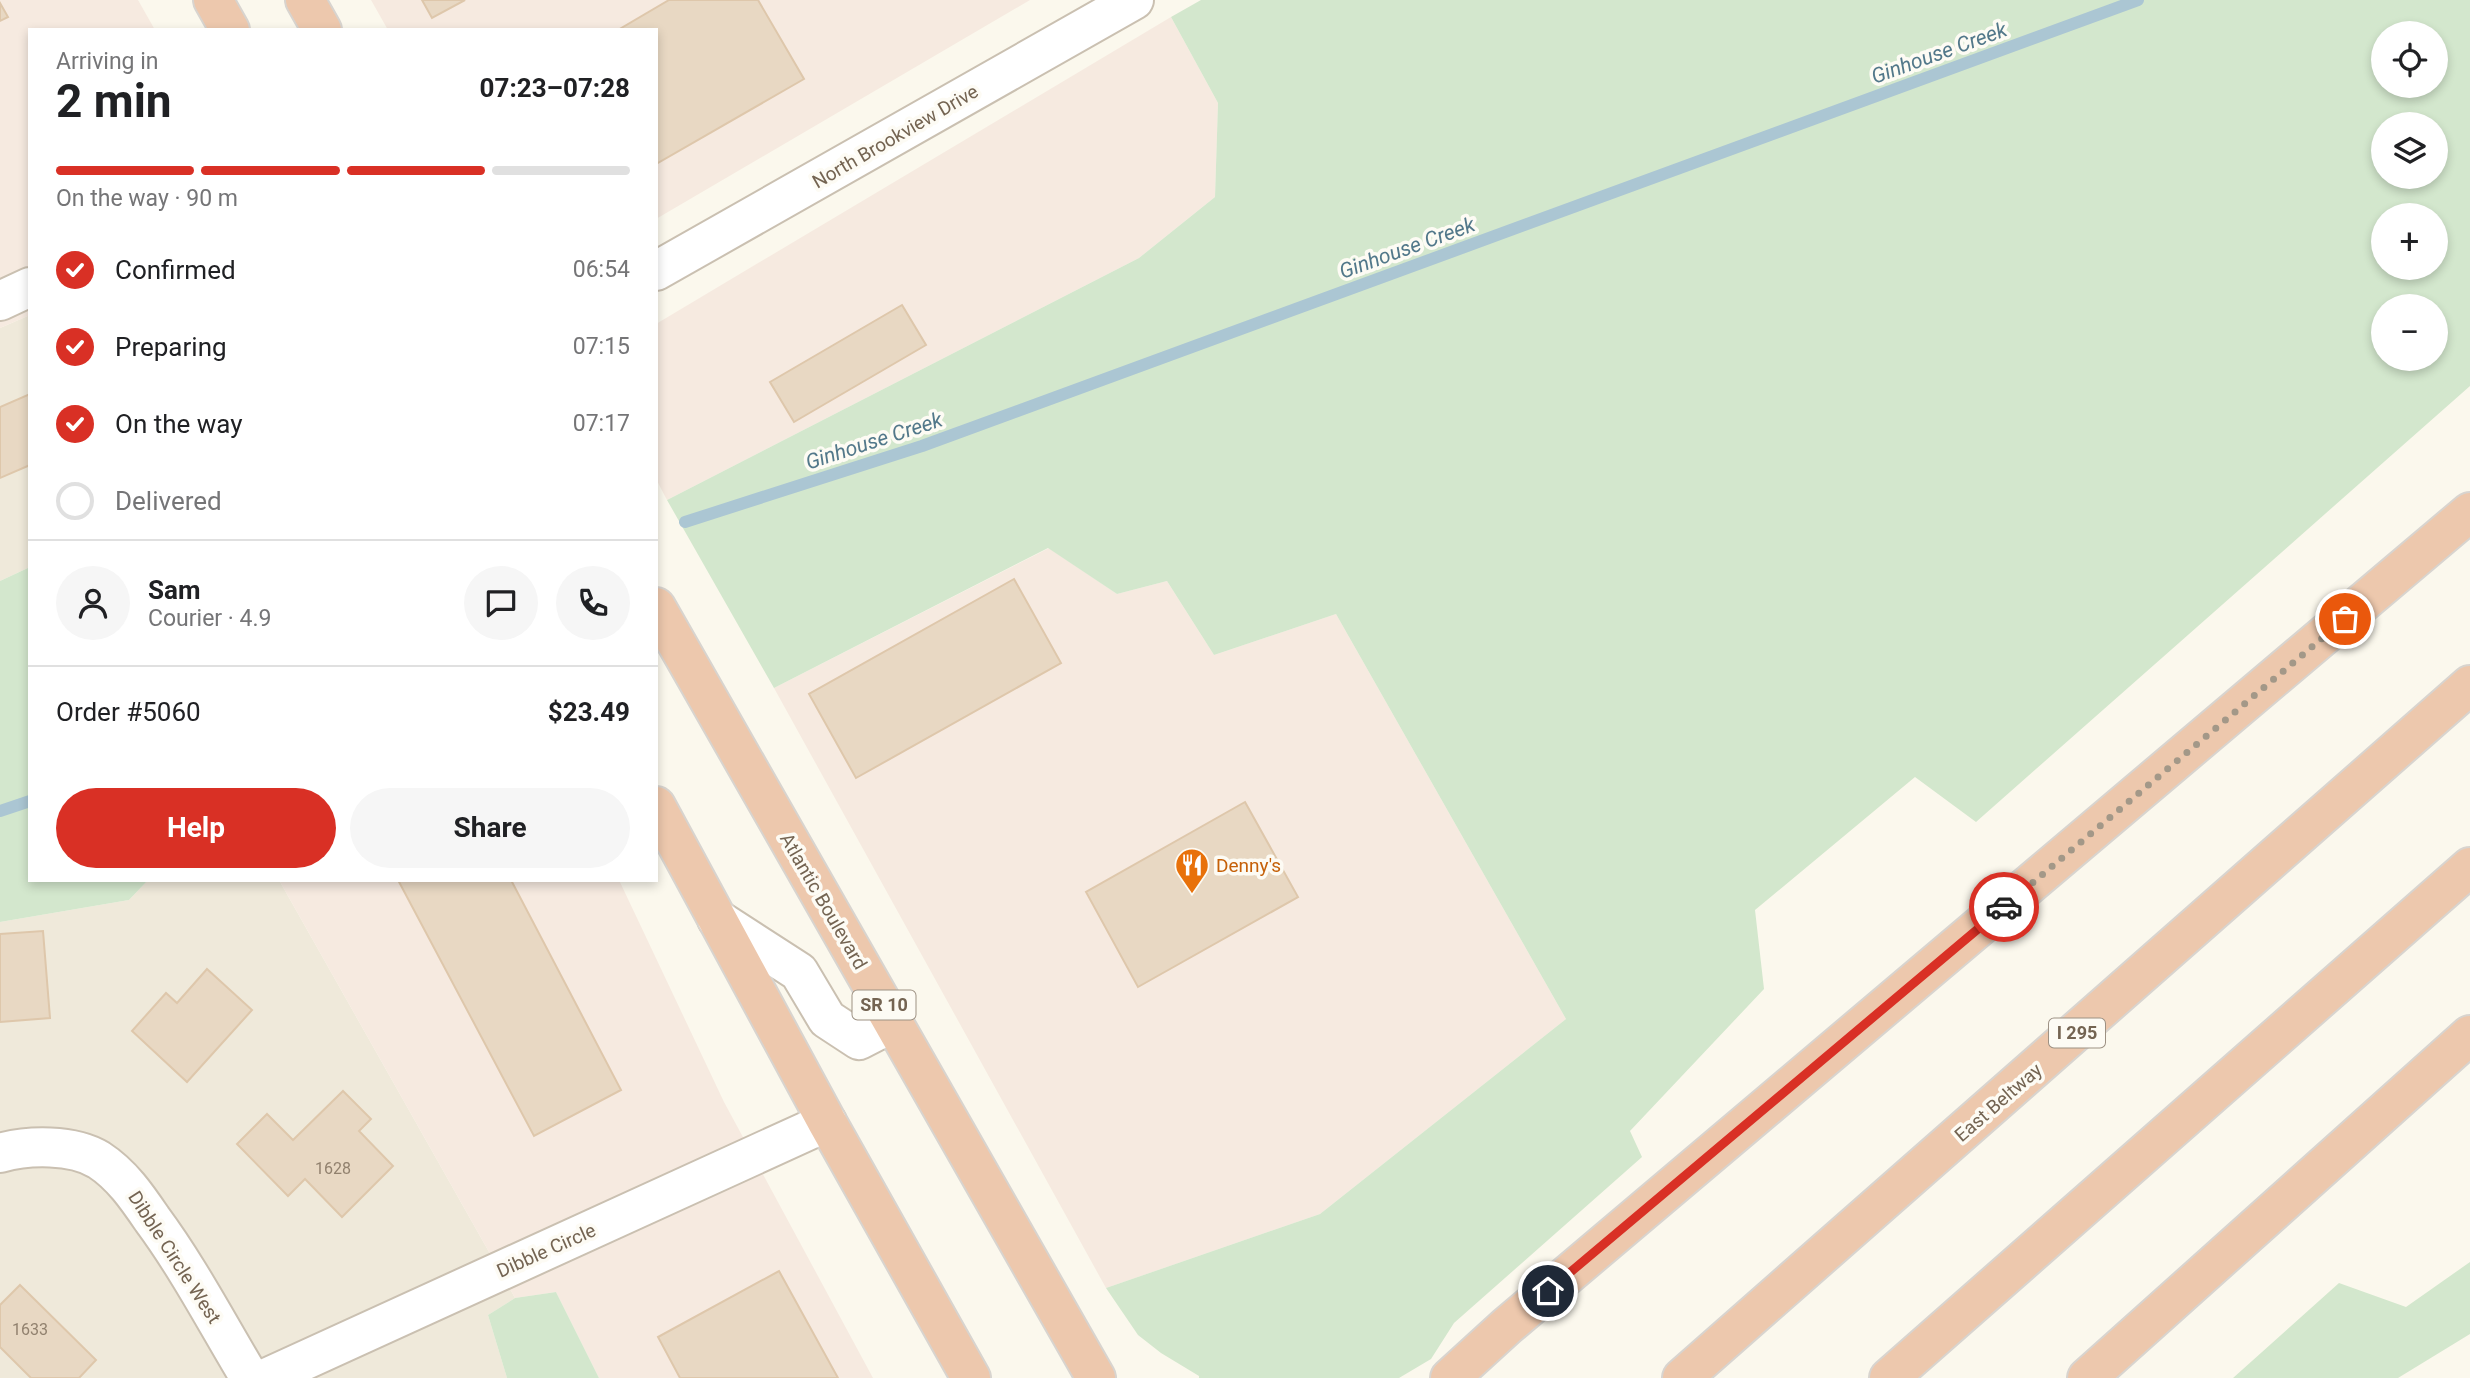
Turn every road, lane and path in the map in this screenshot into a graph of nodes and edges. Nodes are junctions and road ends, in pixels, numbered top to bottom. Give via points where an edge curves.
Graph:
1 (214, 0) edge
2 (305, 0) edge
3 (1133, 0) edge
4 (229, 28) edge
5 (322, 28) edge
6 (658, 270) edge
7 (28, 288) edge
8 (0, 301) edge
9 (2470, 512) edge
10 (658, 610) edge
11 (2470, 685) edge
12 (658, 810) edge
13 (2470, 867) edge
14 (717, 919) junction
15 (894, 1022) junction
16 (2470, 1035) edge
17 (827, 1122) junction
18 (0, 1153) edge
19 (1088, 1363) edge
20 (250, 1378) edge
21 (266, 1378) edge
22 (971, 1378) edge
23 (1125, 1378) edge
24 (1450, 1378) edge
25 (1682, 1378) edge
26 (1889, 1378) edge
27 (2087, 1378) edge

1 - 4 highway
2 - 5 highway
3 - 6 street, North Brookview Drive
7 - 8 street
9 - 24 highway
10 - 15 highway, Atlantic Boulevard / SR 10
11 - 25 highway, East Beltway / I 295
12 - 14 highway
13 - 26 highway
14 - 15 street via 799,972 827,1019 859,1040
14 - 17 highway
15 - 19 highway, Atlantic Boulevard / SR 10
16 - 27 highway
17 - 21 street, Dibble Circle
17 - 22 highway
18 - 20 street, Dibble Circle West via 22,1147 60,1148 97,1159 127,1184 169,1242
19 - 23 highway

